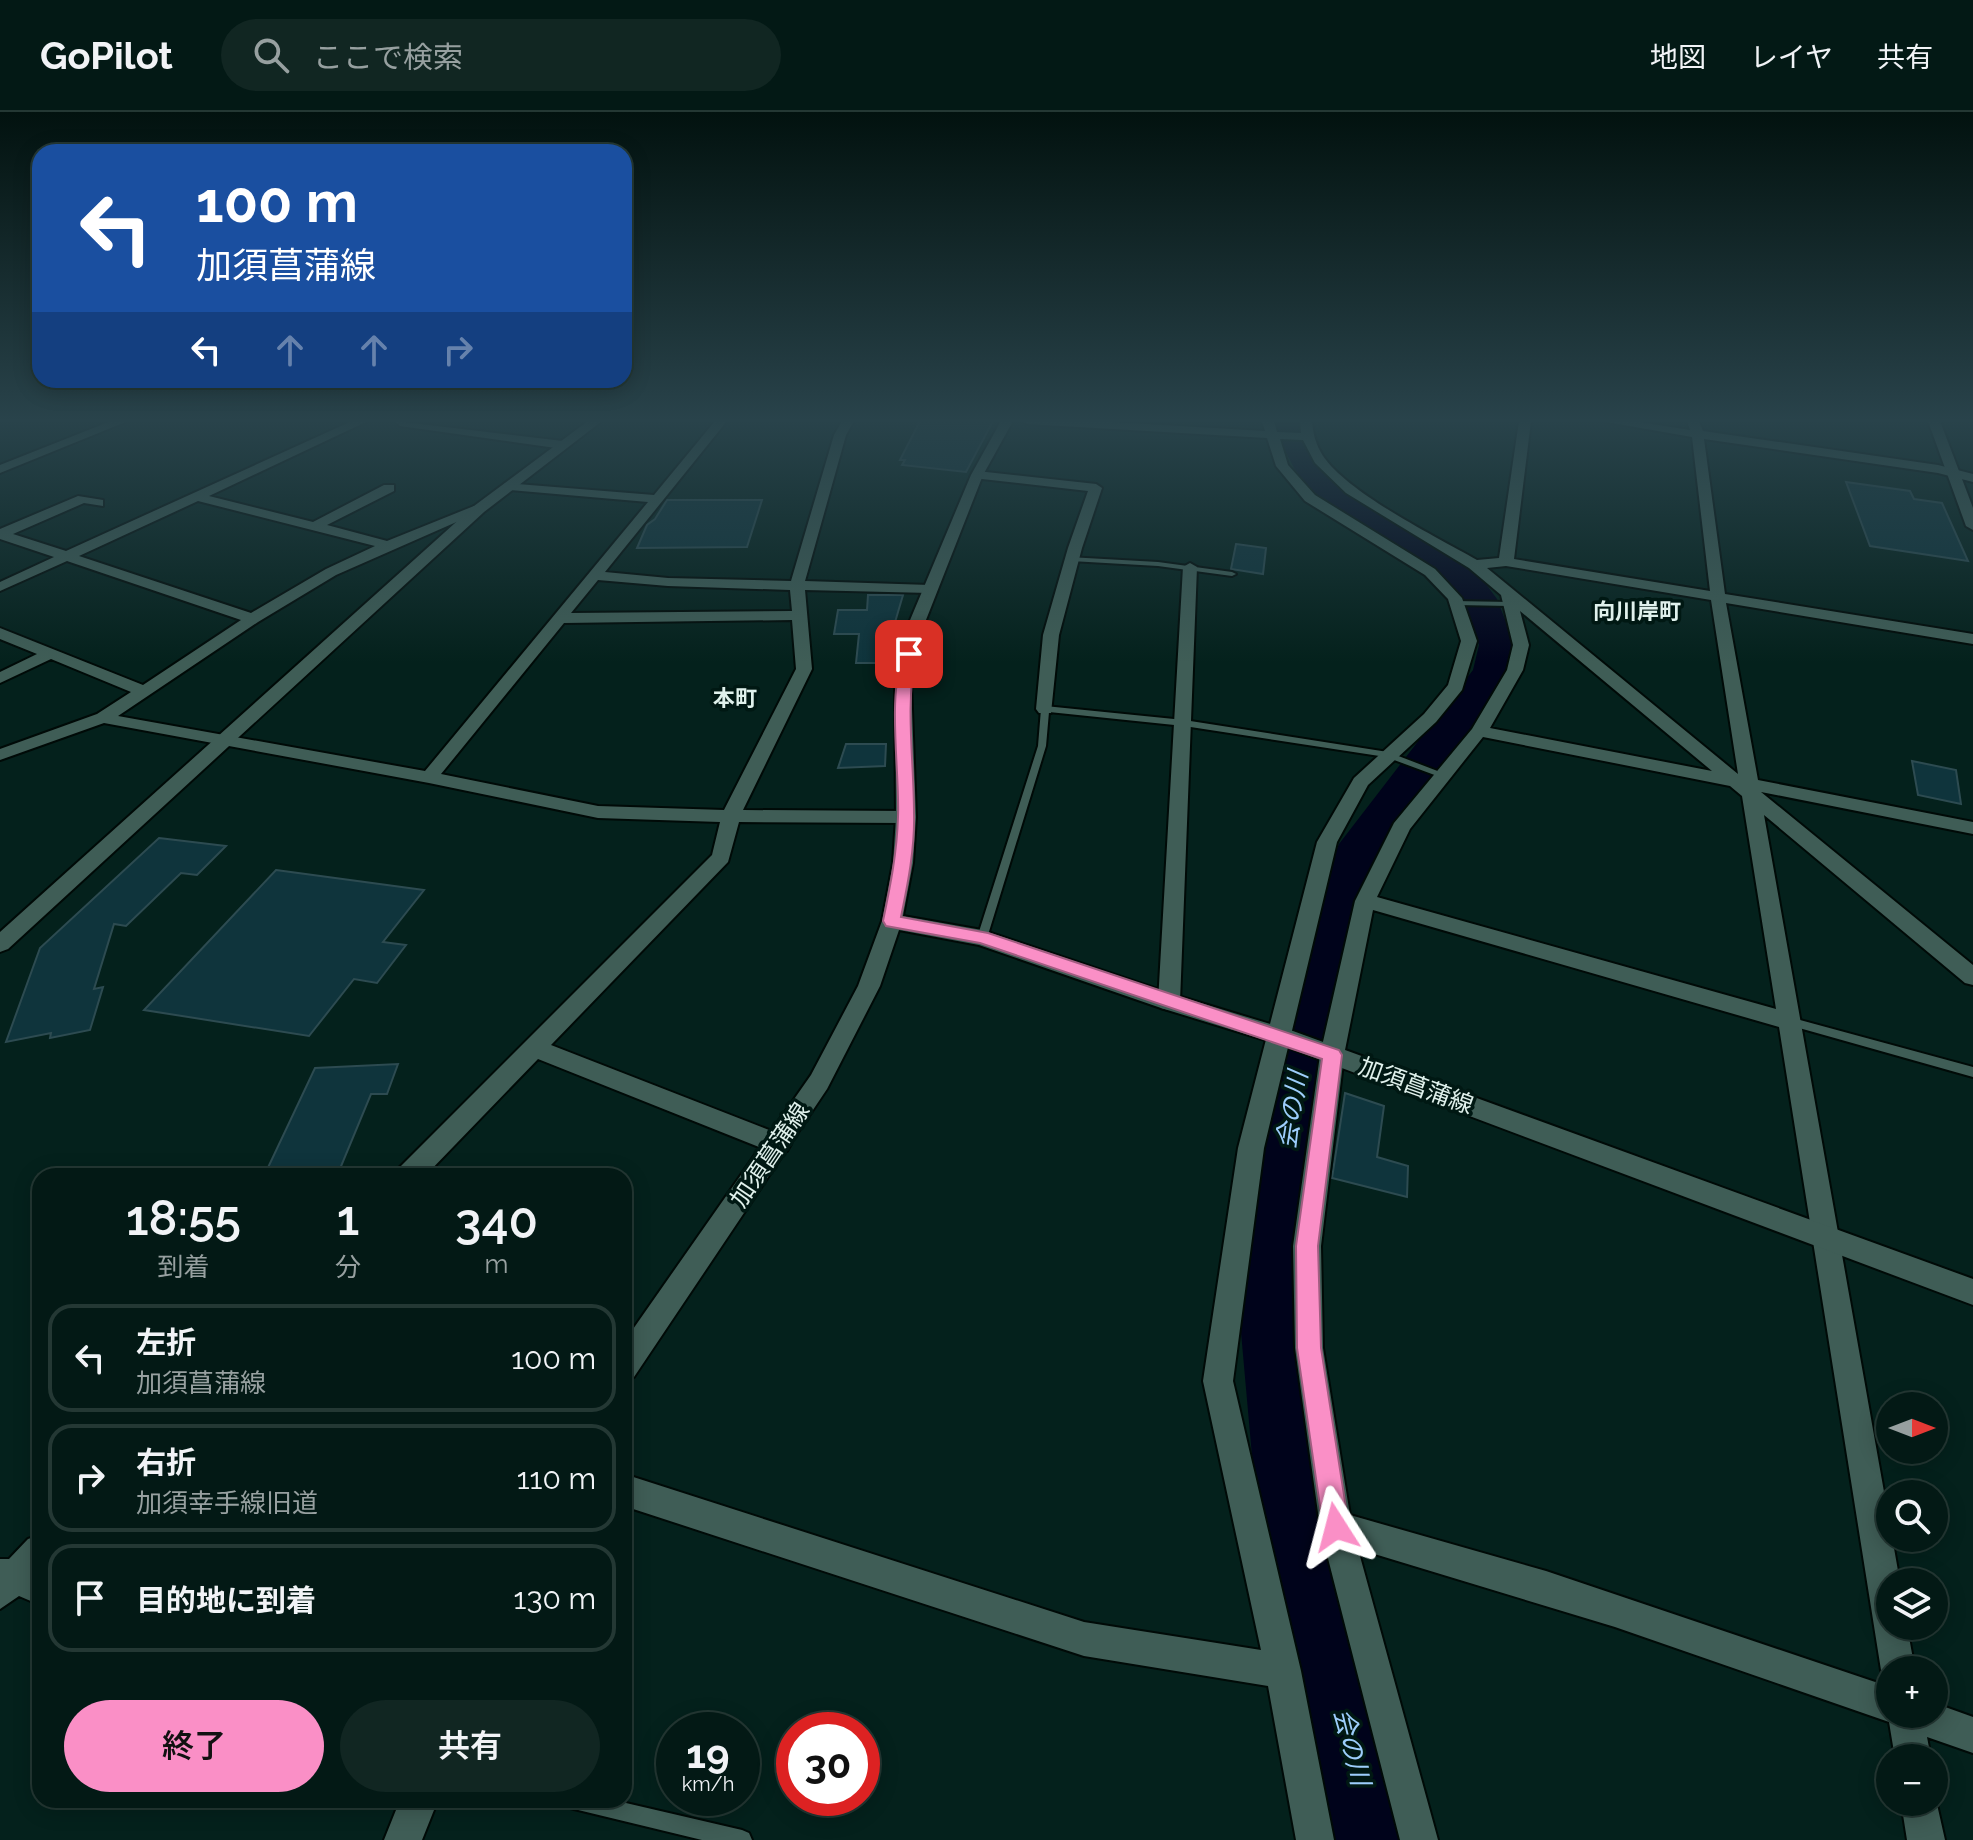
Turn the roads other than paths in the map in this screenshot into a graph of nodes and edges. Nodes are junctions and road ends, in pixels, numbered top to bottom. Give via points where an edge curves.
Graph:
1 (77, 502) edge
2 (93, 502) edge
3 (188, 502) edge
4 (217, 502) edge
5 (362, 502) edge
6 (489, 502) edge
7 (655, 502) edge
8 (821, 502) edge
9 (966, 502) edge
10 (1091, 502) edge
11 (1316, 502) edge
12 (1370, 502) edge
13 (1514, 502) edge
14 (1705, 502) edge
15 (1965, 502) edge
16 (98, 503) dead end
17 (479, 509) junction
18 (315, 526) junction
19 (1973, 526) edge
20 (1, 534) edge
21 (388, 545) junction
22 (70, 556) junction
23 (1071, 559) junction
24 (1506, 562) junction
25 (1474, 565) junction
26 (1190, 567) junction
27 (1232, 574) dead end
28 (593, 575) junction
29 (797, 585) junction
30 (0, 587) edge
31 (930, 589) junction
32 (1718, 597) junction
33 (1509, 599) junction
34 (1457, 603) junction
35 (800, 615) junction
36 (558, 618) junction
37 (253, 619) junction
38 (0, 633) edge
39 (1973, 639) edge
40 (51, 653) junction
41 (0, 678) edge
42 (144, 691) junction
43 (1045, 709) junction
44 (103, 718) junction
45 (1184, 723) junction
46 (1479, 731) junction
47 (226, 741) junction
48 (0, 755) edge
49 (1388, 755) junction
50 (1443, 775) junction
51 (429, 777) junction
52 (1745, 788) junction
53 (731, 816) junction
54 (906, 817) junction
55 (1973, 828) edge
56 (1365, 901) junction
57 (892, 921) junction
58 (982, 938) junction
59 (0, 944) edge
60 (1973, 977) edge
61 (1169, 1002) junction
62 (1788, 1021) junction
63 (1281, 1036) junction
64 (532, 1047) junction
65 (1328, 1054) junction
66 (1973, 1072) edge
67 (778, 1144) junction
68 (416, 1168) edge
69 (1823, 1237) junction
70 (1973, 1292) edge
71 (632, 1355) edge
72 (632, 1493) edge
73 (1336, 1527) junction
74 (32, 1561) edge
75 (1880, 1568) edge
76 (14, 1582) edge
77 (1283, 1671) junction
78 (1876, 1700) edge
79 (1948, 1726) edge
80 (1973, 1735) edge
81 (416, 1808) edge
82 (608, 1808) edge
83 (1922, 1816) edge
84 (403, 1840) edge
85 (742, 1840) edge
86 (1315, 1840) edge
87 (1419, 1840) edge
88 (1926, 1840) edge

1 - 20 street
2 - 16 street
3 - 22 street
4 - 18 street
5 - 18 street
6 - 17 street
7 - 28 street
8 - 29 street
9 - 31 street
10 - 23 street
11 - 34 street via 1418,562
12 - 25 street
13 - 24 street
14 - 32 street
15 - 19 street
17 - 21 street
17 - 47 street
18 - 21 street
20 - 22 street
21 - 37 street
22 - 30 street
22 - 37 street
23 - 26 lane
23 - 43 street via 1051,635
24 - 25 street
24 - 32 street
25 - 33 street
26 - 27 lane
26 - 45 street
28 - 29 street
28 - 36 street
29 - 31 street
29 - 35 street
31 - 54 street via 903,682
32 - 39 street
32 - 52 street
33 - 34 lane
33 - 46 street via 1521,645 1515,670
33 - 52 street
34 - 49 street via 1469,641 1456,686
35 - 36 street
35 - 53 street via 804,669
36 - 51 street
37 - 42 street
38 - 40 street
40 - 41 street
40 - 42 street
42 - 44 street
43 - 45 lane
43 - 58 lane via 1042,746
44 - 47 street
44 - 48 street
45 - 49 lane
45 - 61 street
46 - 50 street
46 - 52 street
47 - 51 street
47 - 59 street
49 - 50 lane
49 - 63 street via 1360,782 1327,842
50 - 56 street via 1401,827
51 - 53 street via 598,812
52 - 55 street
52 - 60 street
52 - 62 street
53 - 54 street
53 - 64 street via 721,857
54 - 57 street
56 - 62 street
56 - 65 street
57 - 58 street, 加須菖蒲線
57 - 67 street, 加須菖蒲線 via 846,1035
58 - 61 street, 加須菖蒲線
61 - 63 street, 加須菖蒲線
62 - 66 lane
62 - 69 street
63 - 65 street, 加須菖蒲線
63 - 77 street via 1251,1148 1218,1381
64 - 67 street
64 - 68 street
65 - 69 street, 加須菖蒲線
65 - 73 street via 1307,1246 1309,1348
67 - 71 street, 加須菖蒲線
69 - 70 street, 加須菖蒲線
69 - 75 street
72 - 77 street via 1084,1639
73 - 78 street via 1447,1555 1632,1614
73 - 87 street
74 - 76 street
77 - 86 street
79 - 80 street
81 - 84 street
82 - 85 lane
83 - 88 street

